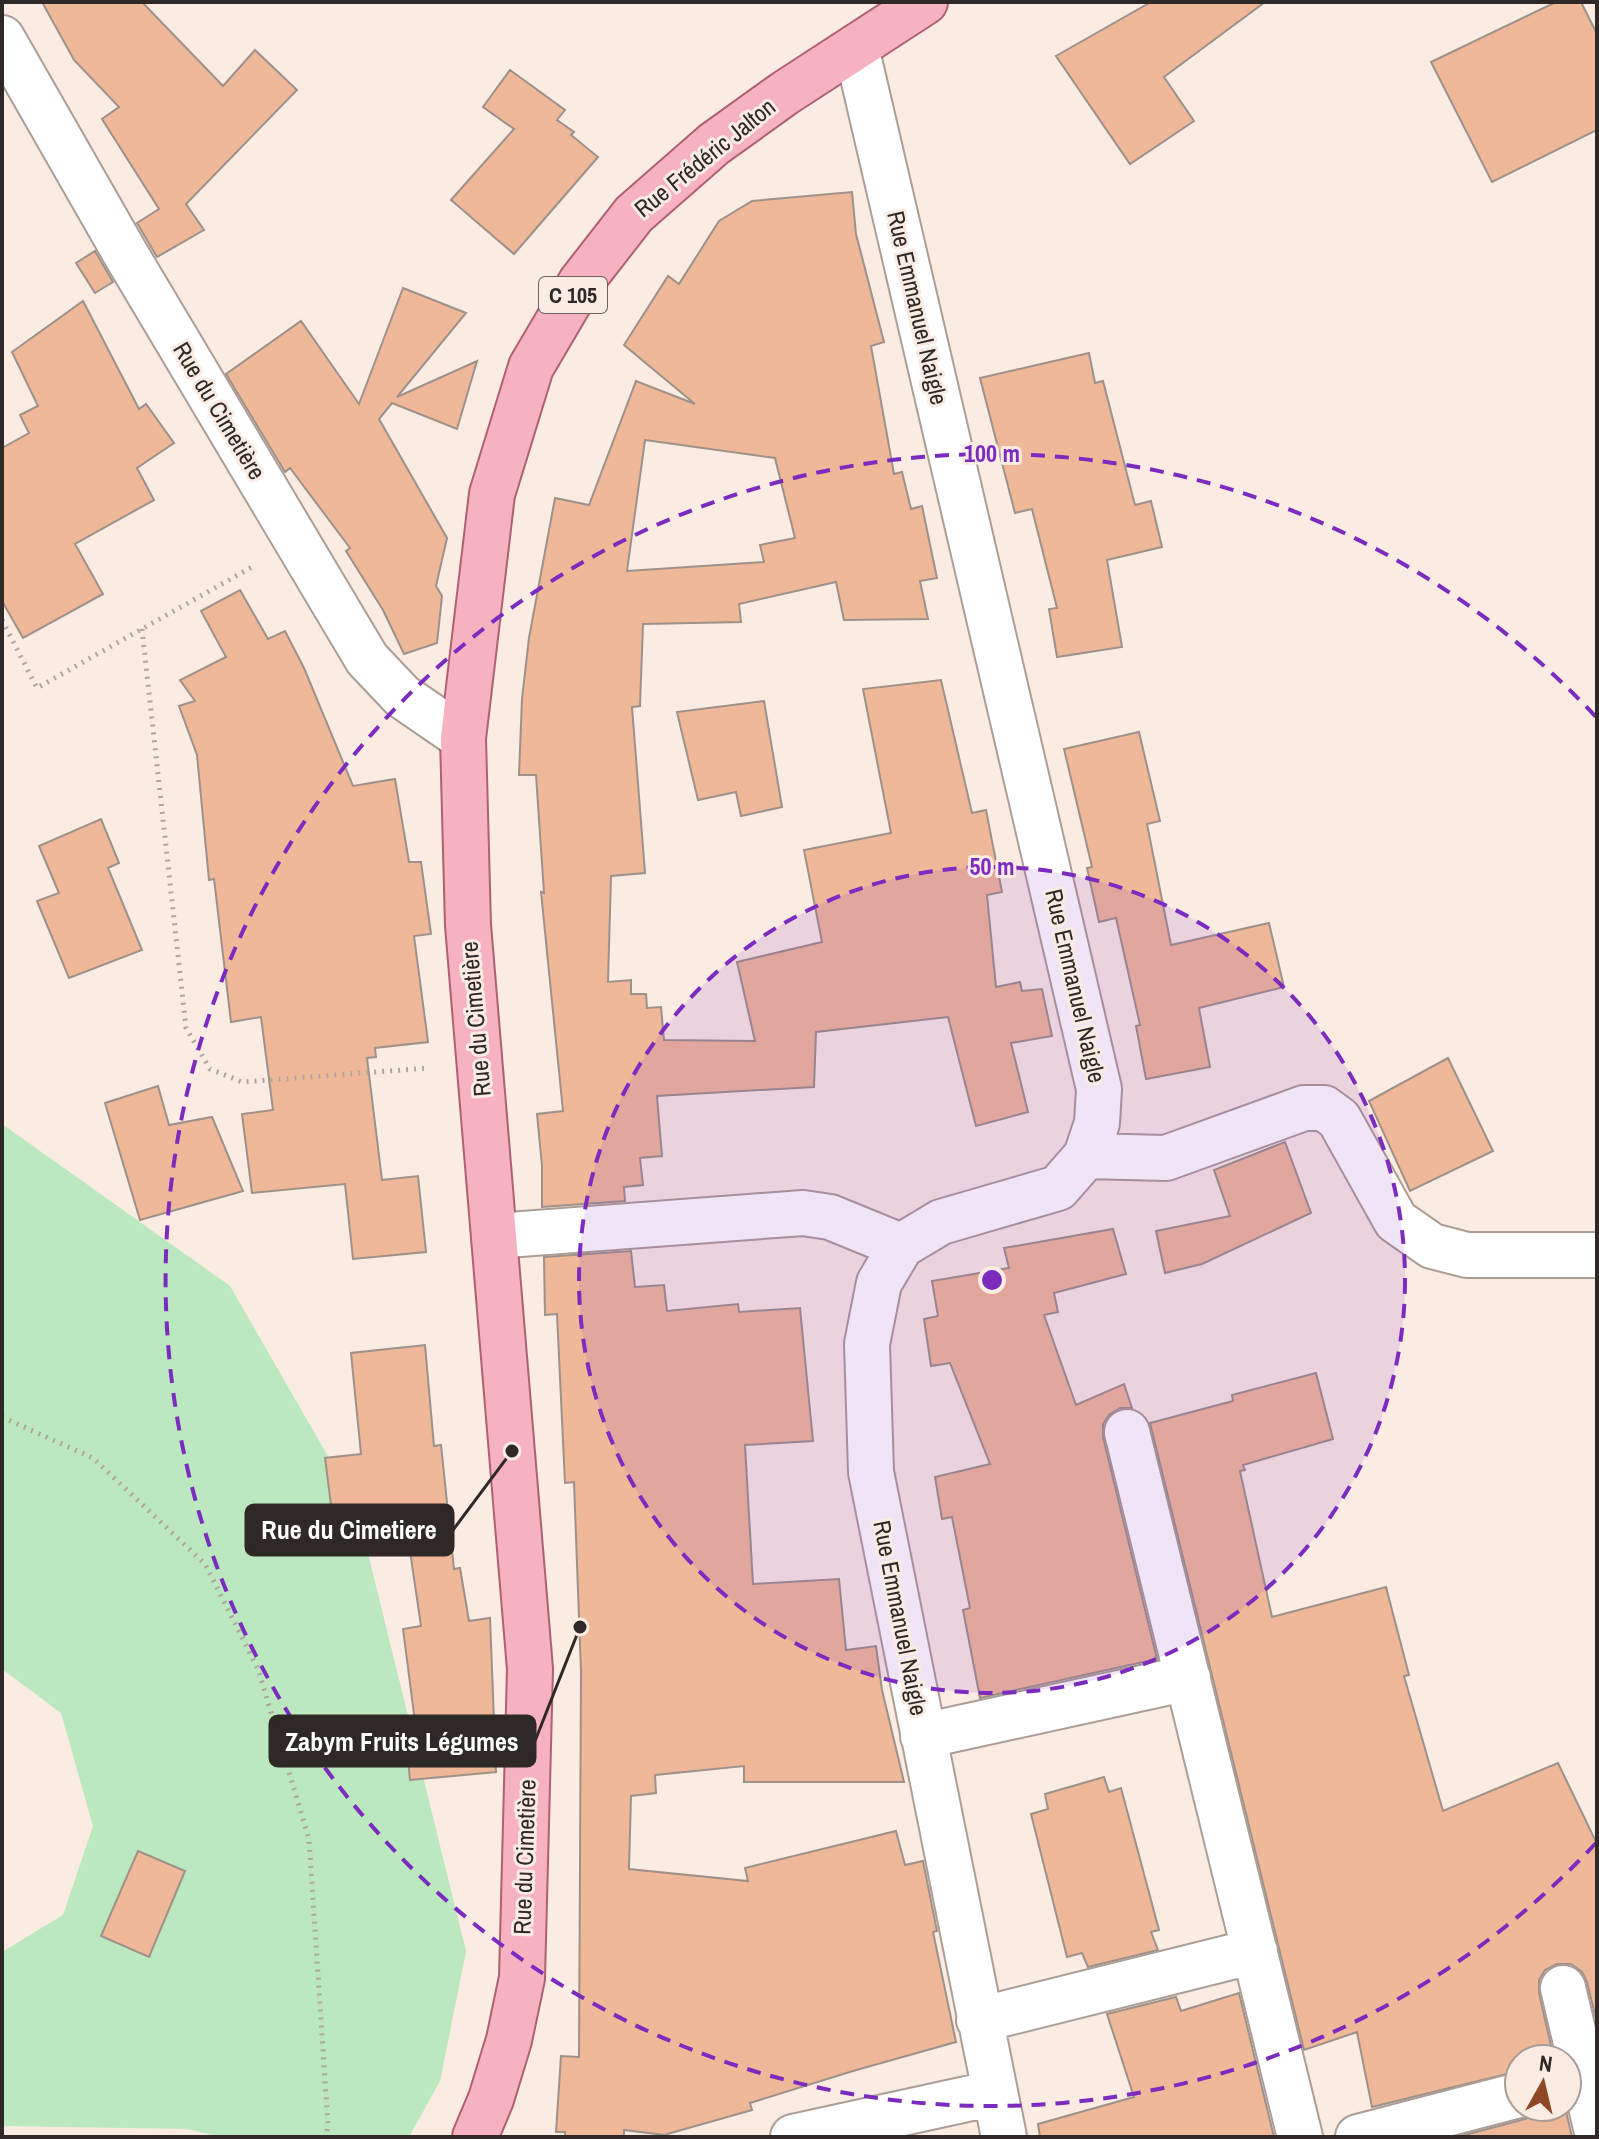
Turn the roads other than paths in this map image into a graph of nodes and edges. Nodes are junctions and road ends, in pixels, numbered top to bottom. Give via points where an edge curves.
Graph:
1 (925, 2) edge
2 (2, 38) edge
3 (856, 47) junction
4 (463, 738) junction
5 (1086, 1156) junction
6 (494, 1236) junction
7 (901, 1246) junction
8 (1597, 1255) edge
9 (1127, 1432) dead end
10 (1188, 1678) junction
11 (923, 1736) junction
12 (1255, 1951) junction
13 (1563, 1988) dead end
14 (979, 2020) junction
15 (1570, 2043) edge
16 (994, 2093) junction
17 (1503, 2099) edge
18 (1583, 2099) edge
19 (1597, 2132) edge
20 (475, 2137) edge
21 (793, 2137) edge
22 (1004, 2137) edge
23 (1300, 2137) edge
24 (1358, 2137) edge

1 - 3 main road, Rue Frédéric Jalton / C 105
2 - 4 street, Rue du Cimetière via 367,659 402,696
3 - 4 main road, Rue Frédéric Jalton / C 105 via 714,144 634,214 581,282 531,367 492,494
3 - 5 street, Rue Emmanuel Naigle via 1099,1089 1097,1123
4 - 6 main road, Rue du Cimetière via 468,925
5 - 7 street, Rue Emmanuel Naigle via 1058,1188 941,1222
5 - 8 street via 1166,1158 1304,1108 1324,1108 1339,1119 1396,1221 1432,1246 1467,1255
6 - 7 street via 803,1213 830,1217
6 - 20 main road, Rue du Cimetière via 530,1669 522,1978 509,2040
7 - 11 street, Rue Emmanuel Naigle via 879,1283 867,1344 871,1472
9 - 10 street
10 - 11 street
10 - 12 street
11 - 14 street, Rue Emmanuel Naigle
12 - 14 street
12 - 23 street
13 - 15 street
14 - 16 street, Rue Emmanuel Naigle
16 - 21 street
16 - 22 street, Rue Emmanuel Naigle
17 - 24 street
18 - 19 street

